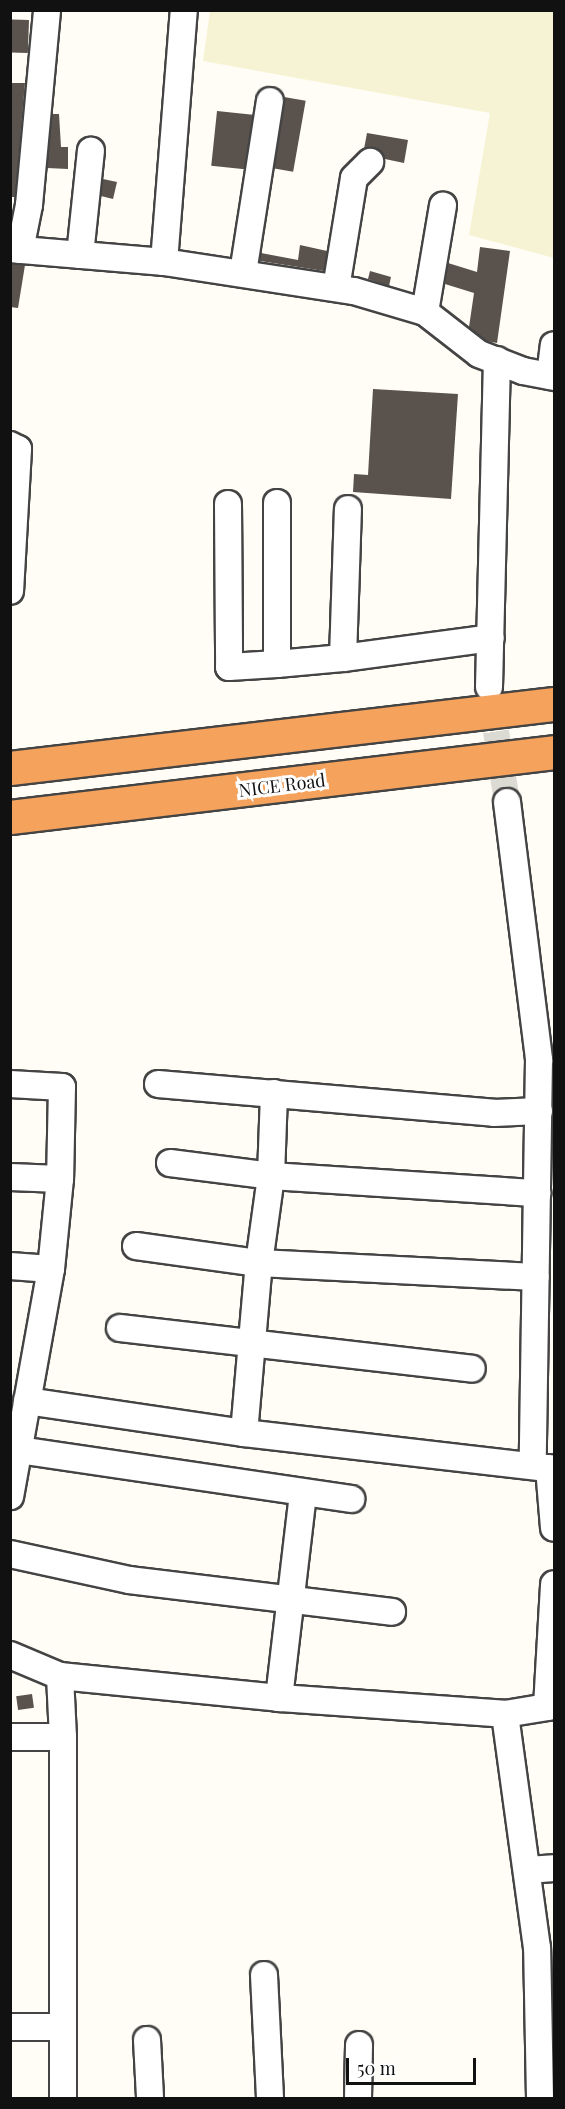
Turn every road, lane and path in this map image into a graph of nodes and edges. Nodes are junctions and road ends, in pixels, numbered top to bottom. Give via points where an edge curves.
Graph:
1 (47, 10) edge
2 (184, 10) edge
3 (270, 101) dead end
4 (92, 151) dead end
5 (370, 162) dead end
6 (443, 206) dead end
7 (15, 249) edge
8 (80, 255) junction
9 (164, 262) junction
10 (243, 273) junction
11 (336, 288) junction
12 (425, 312) junction
13 (555, 345) edge
14 (496, 360) junction
15 (552, 376) edge
16 (10, 445) edge
17 (277, 503) dead end
18 (228, 504) dead end
19 (348, 509) dead end
20 (10, 591) edge
21 (491, 638) junction
22 (344, 658) junction
23 (277, 664) junction
24 (489, 687) tunnel mouth
25 (555, 704) edge
26 (555, 752) edge
27 (10, 768) edge
28 (507, 802) tunnel mouth
29 (10, 817) edge
30 (547, 1058) edge
31 (10, 1084) edge
32 (158, 1084) dead end
33 (274, 1093) junction
34 (538, 1111) junction
35 (170, 1163) dead end
36 (271, 1176) junction
37 (10, 1177) edge
38 (60, 1179) junction
39 (537, 1193) junction
40 (136, 1246) dead end
41 (259, 1263) junction
42 (10, 1266) edge
43 (51, 1269) junction
44 (536, 1277) junction
45 (120, 1328) dead end
46 (252, 1344) junction
47 (472, 1370) dead end
48 (27, 1401) junction
49 (244, 1433) junction
50 (19, 1450) junction
51 (545, 1467) edge
52 (303, 1495) junction
53 (10, 1496) edge
54 (351, 1499) dead end
55 (555, 1528) edge
56 (10, 1554) edge
57 (555, 1584) edge
58 (291, 1601) junction
59 (392, 1612) dead end
60 (10, 1655) edge
61 (60, 1676) junction
62 (279, 1698) junction
63 (551, 1707) edge
64 (505, 1714) junction
65 (10, 1737) edge
66 (63, 1737) junction
67 (555, 1868) edge
68 (527, 1870) junction
69 (546, 1948) edge
70 (264, 1975) dead end
71 (10, 2027) edge
72 (63, 2027) junction
73 (547, 2033) edge
74 (147, 2040) dead end
75 (359, 2045) dead end
76 (63, 2098) edge
77 (150, 2098) edge
78 (270, 2098) edge
79 (358, 2098) edge
80 (540, 2098) edge

1 - 7 street via 29,205
2 - 9 street
3 - 10 street
4 - 8 street
5 - 11 street via 354,178
6 - 12 street
7 - 8 street
8 - 9 street
9 - 10 street
10 - 11 street
11 - 12 street
12 - 14 street via 479,354
13 - 15 street
14 - 15 street
14 - 21 street
16 - 20 street via 18,449
17 - 23 street
18 - 23 street via 229,668
19 - 22 street
21 - 22 street
21 - 24 street
22 - 23 street
25 - 27 highway
26 - 29 highway, NICE Road
28 - 30 street
30 - 34 street
31 - 38 street via 62,1087
32 - 33 street
33 - 34 street via 494,1113
33 - 36 street
34 - 39 street
35 - 36 street
36 - 39 street
36 - 41 street
37 - 38 street
38 - 43 street
39 - 44 street
40 - 41 street
41 - 44 street
41 - 46 street
42 - 43 street
43 - 48 street
44 - 51 street
45 - 46 street
46 - 47 street
46 - 49 street
48 - 49 street
48 - 50 street
49 - 51 street
50 - 52 street
50 - 53 street
51 - 55 street
52 - 54 street
52 - 58 street
56 - 58 street via 129,1580
57 - 63 street
58 - 59 street
58 - 62 street
60 - 61 street
61 - 62 street
61 - 66 street
62 - 64 street
63 - 64 street
64 - 68 street
65 - 66 street
66 - 72 street
67 - 68 street
68 - 69 street
69 - 73 street
70 - 78 street
71 - 72 street
72 - 76 street
73 - 80 street
74 - 77 street
75 - 79 street

